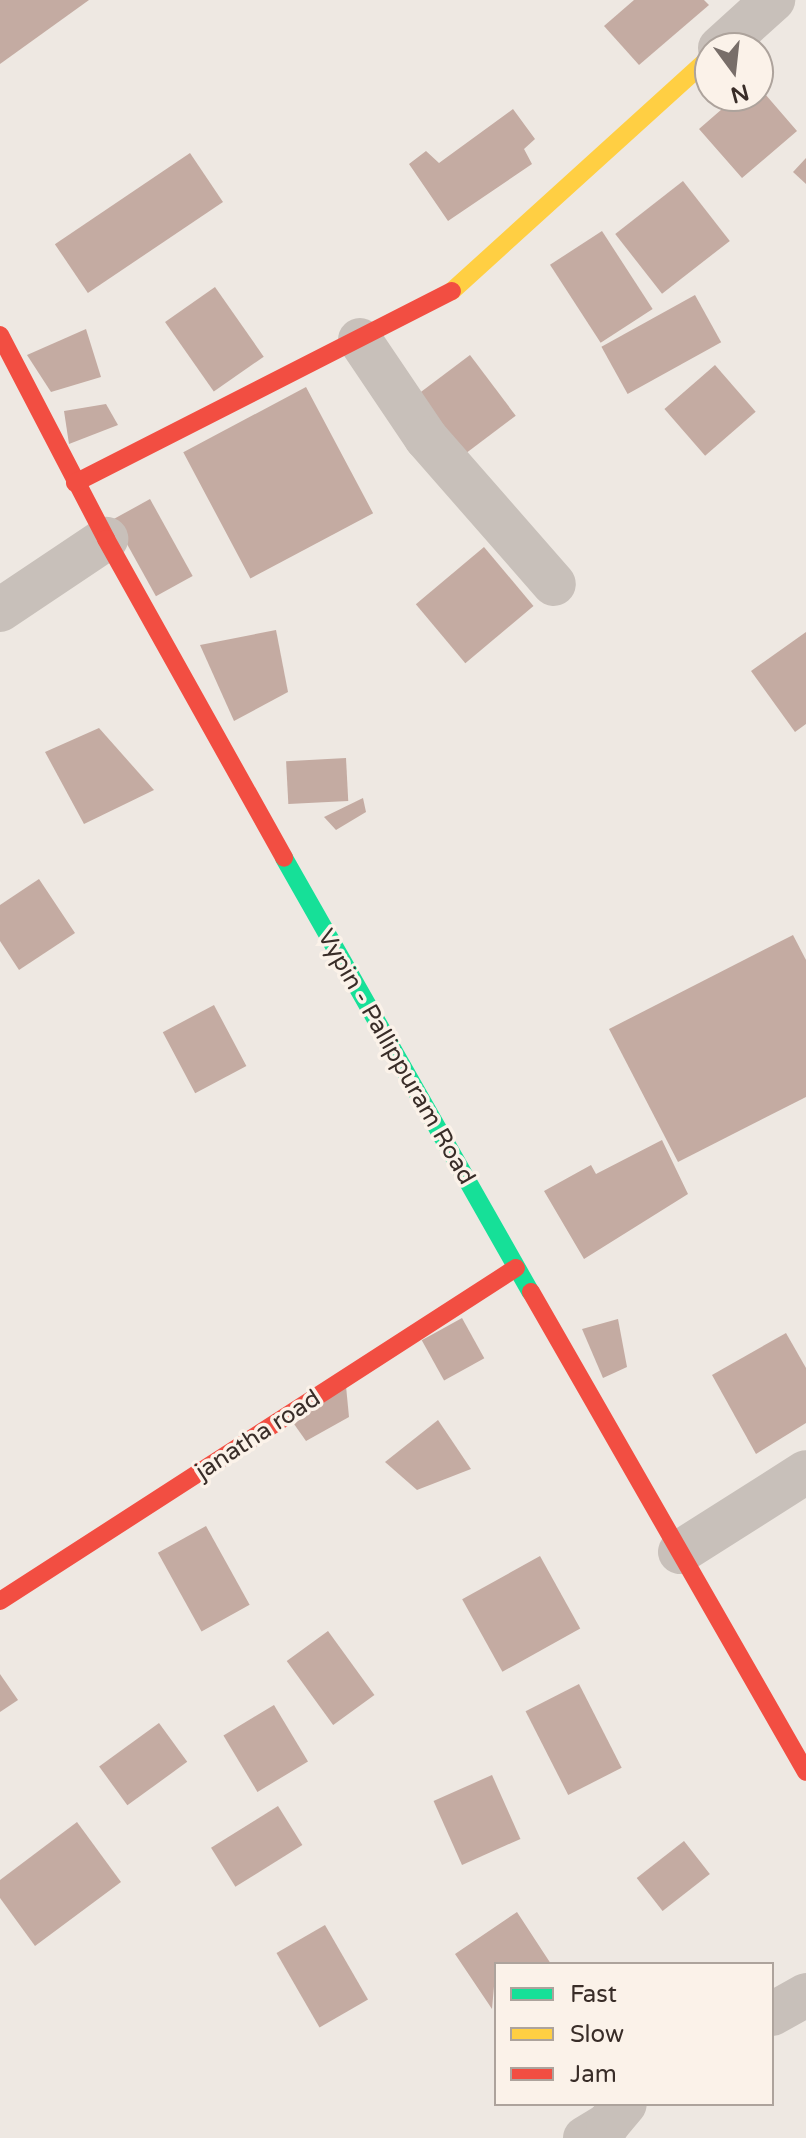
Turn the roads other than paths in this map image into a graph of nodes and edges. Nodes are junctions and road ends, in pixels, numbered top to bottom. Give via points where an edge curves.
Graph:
1 (773, 0) edge
2 (738, 32) edge
3 (694, 72) edge
4 (0, 335) edge
5 (360, 340) junction
6 (75, 483) junction
7 (106, 539) junction
8 (554, 584) dead end
9 (0, 610) edge
10 (516, 1268) junction
11 (806, 1472) edge
12 (680, 1552) junction
13 (0, 1601) edge
14 (806, 1772) edge
15 (806, 1995) edge
16 (774, 2013) edge
17 (623, 2106) edge
18 (585, 2138) edge

1 - 2 street
3 - 5 main road via 449,294
4 - 6 main road, Vypin - Pallippuram Road
5 - 6 main road
5 - 8 street via 426,438
6 - 7 main road, Vypin - Pallippuram Road
7 - 9 street
7 - 10 main road, Vypin - Pallippuram Road
10 - 12 main road, Vypin - Pallippuram Road
10 - 13 main road, janatha road
11 - 12 street
12 - 14 main road, Vypin - Pallippuram Road
15 - 16 street
17 - 18 street via 608,2124

